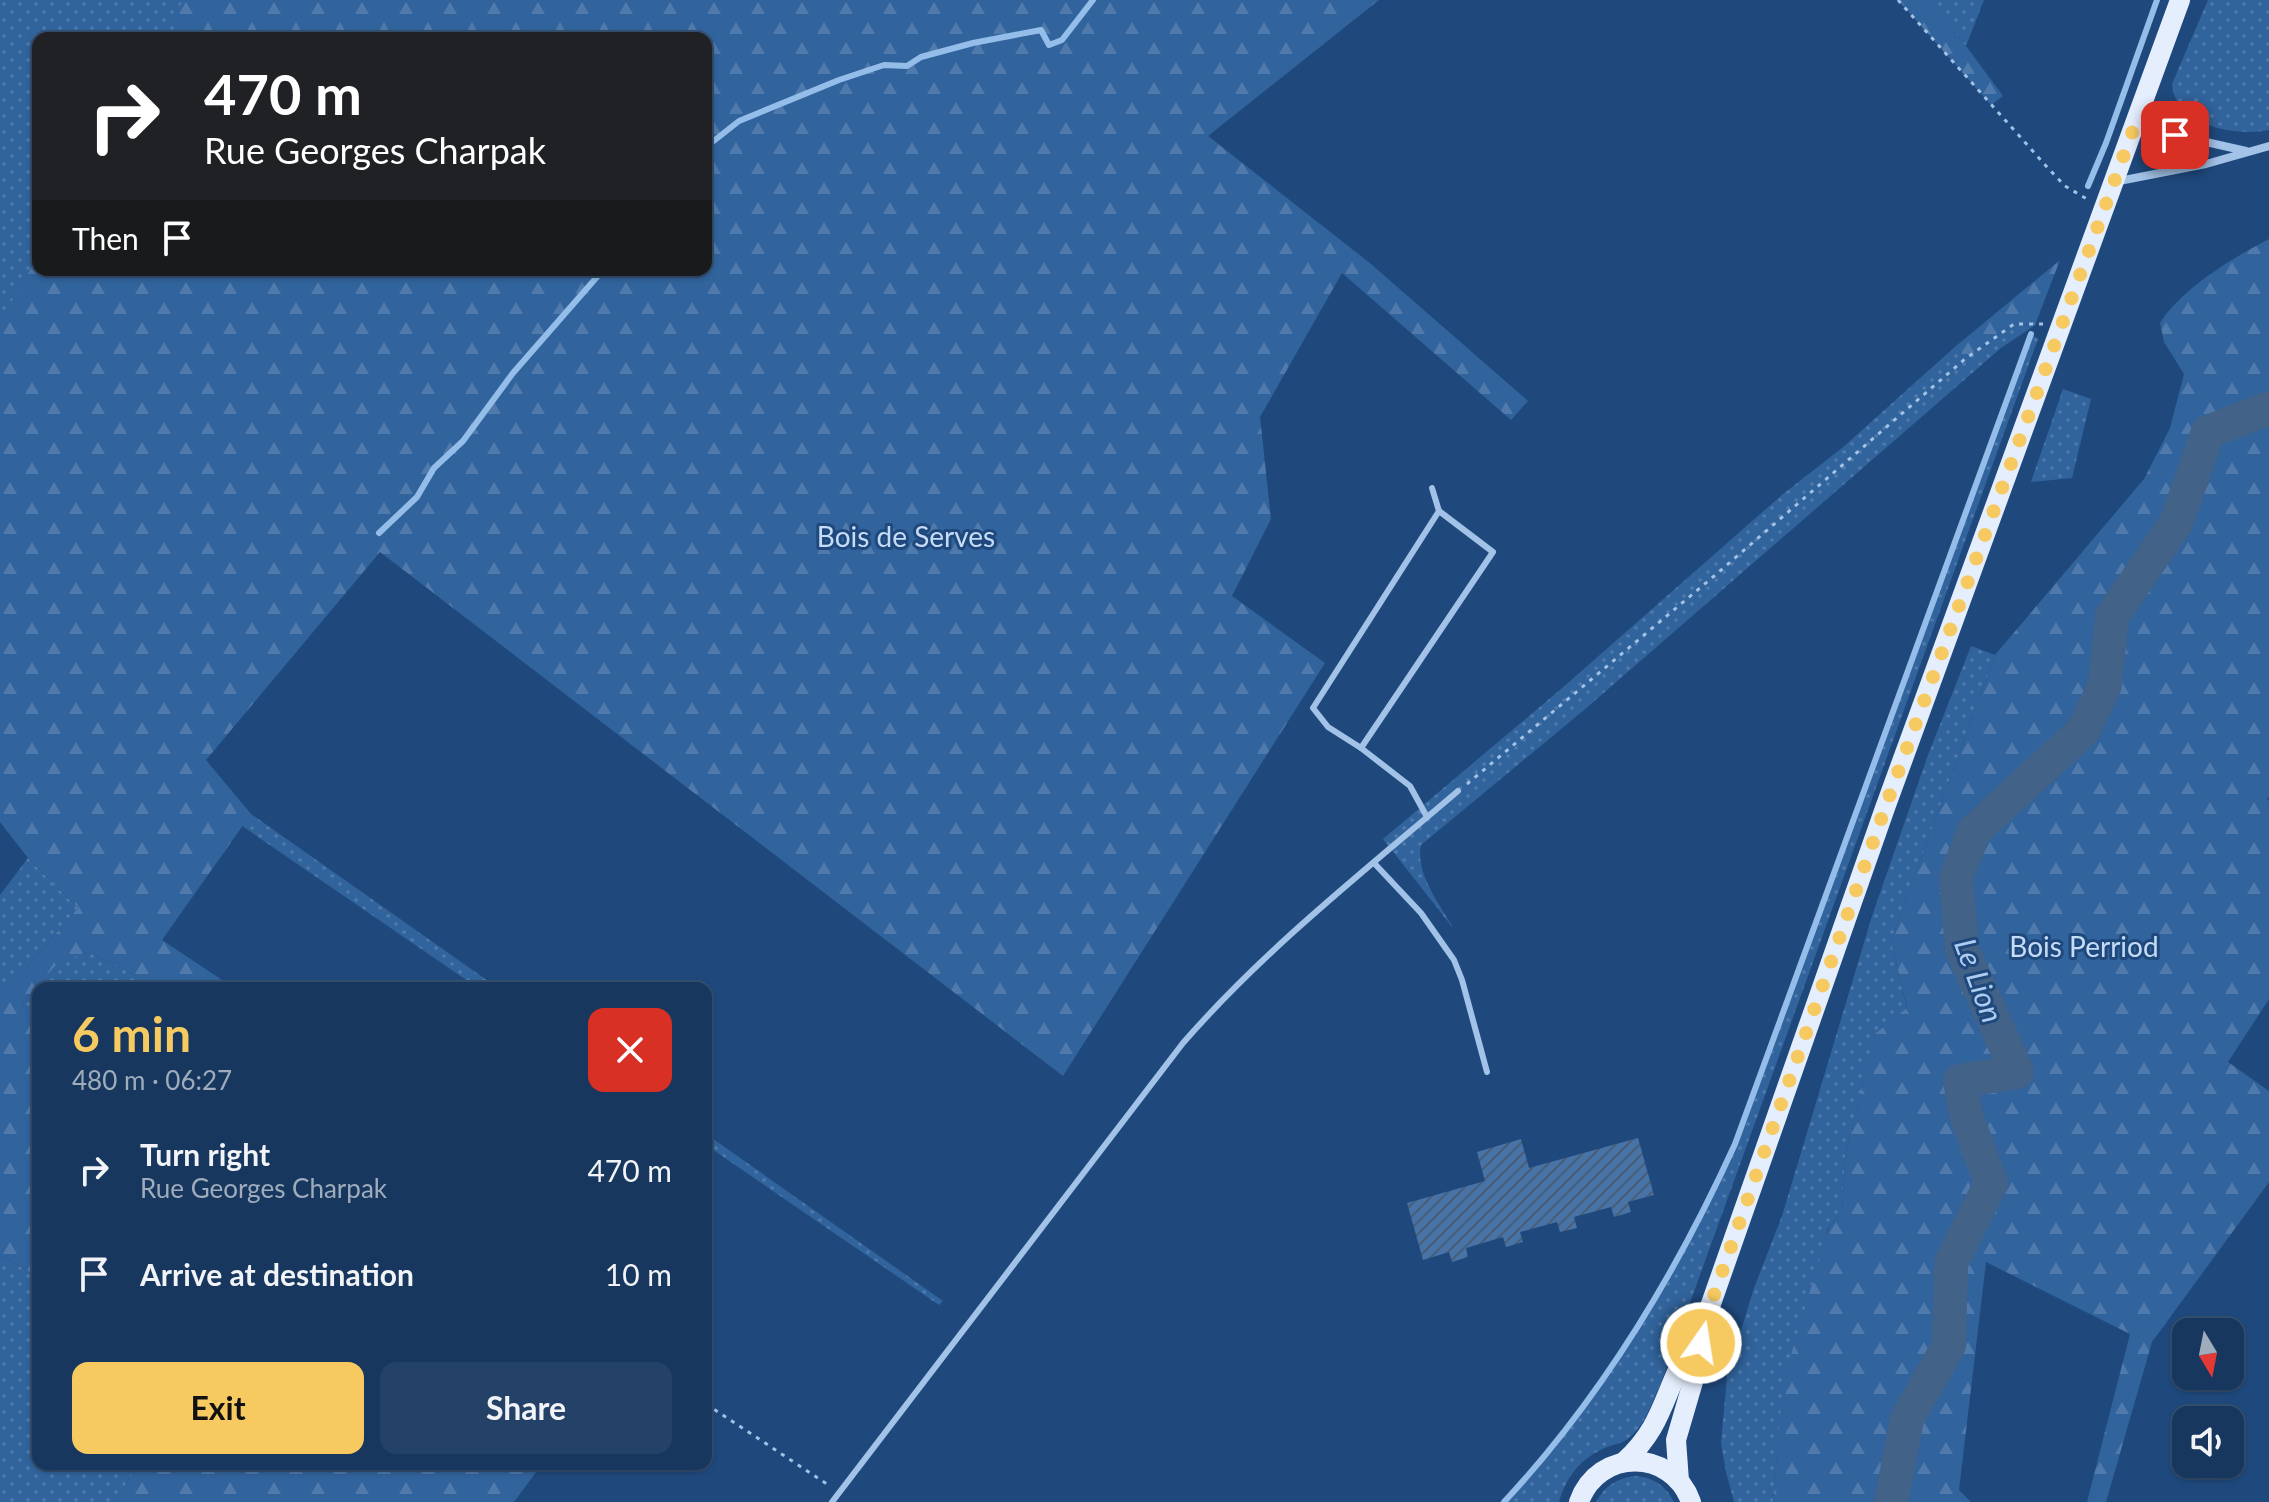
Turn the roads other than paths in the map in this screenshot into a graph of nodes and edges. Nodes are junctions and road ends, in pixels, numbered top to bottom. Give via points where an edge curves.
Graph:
1 (2180, 0) edge
2 (2136, 122) junction
3 (2269, 146) edge
4 (2247, 151) junction
5 (2114, 182) junction
6 (1432, 488) dead end
7 (1439, 511) junction
8 (1361, 748) junction
9 (1458, 791) road end
10 (1427, 817) junction
11 (1374, 863) junction
12 (1487, 1072) dead end
13 (1706, 1318) junction
14 (1624, 1462) junction
15 (1679, 1481) junction
16 (832, 1502) edge
17 (1579, 1502) edge
18 (1691, 1502) edge

1 - 2 main road
2 - 4 street
2 - 5 main road
3 - 4 street
4 - 5 street
5 - 13 main road via 1879,823
6 - 7 lane
7 - 8 lane via 1313,708 1328,727
7 - 8 lane via 1493,552
8 - 10 lane via 1410,786
9 - 10 lane
10 - 11 lane
11 - 12 lane via 1421,913 1454,960
11 - 16 lane via 1263,960 1183,1043
13 - 14 main road via 1655,1425
13 - 15 main road via 1676,1440
14 - 15 main road via 1650,1463
14 - 17 main road via 1594,1477
15 - 18 main road

